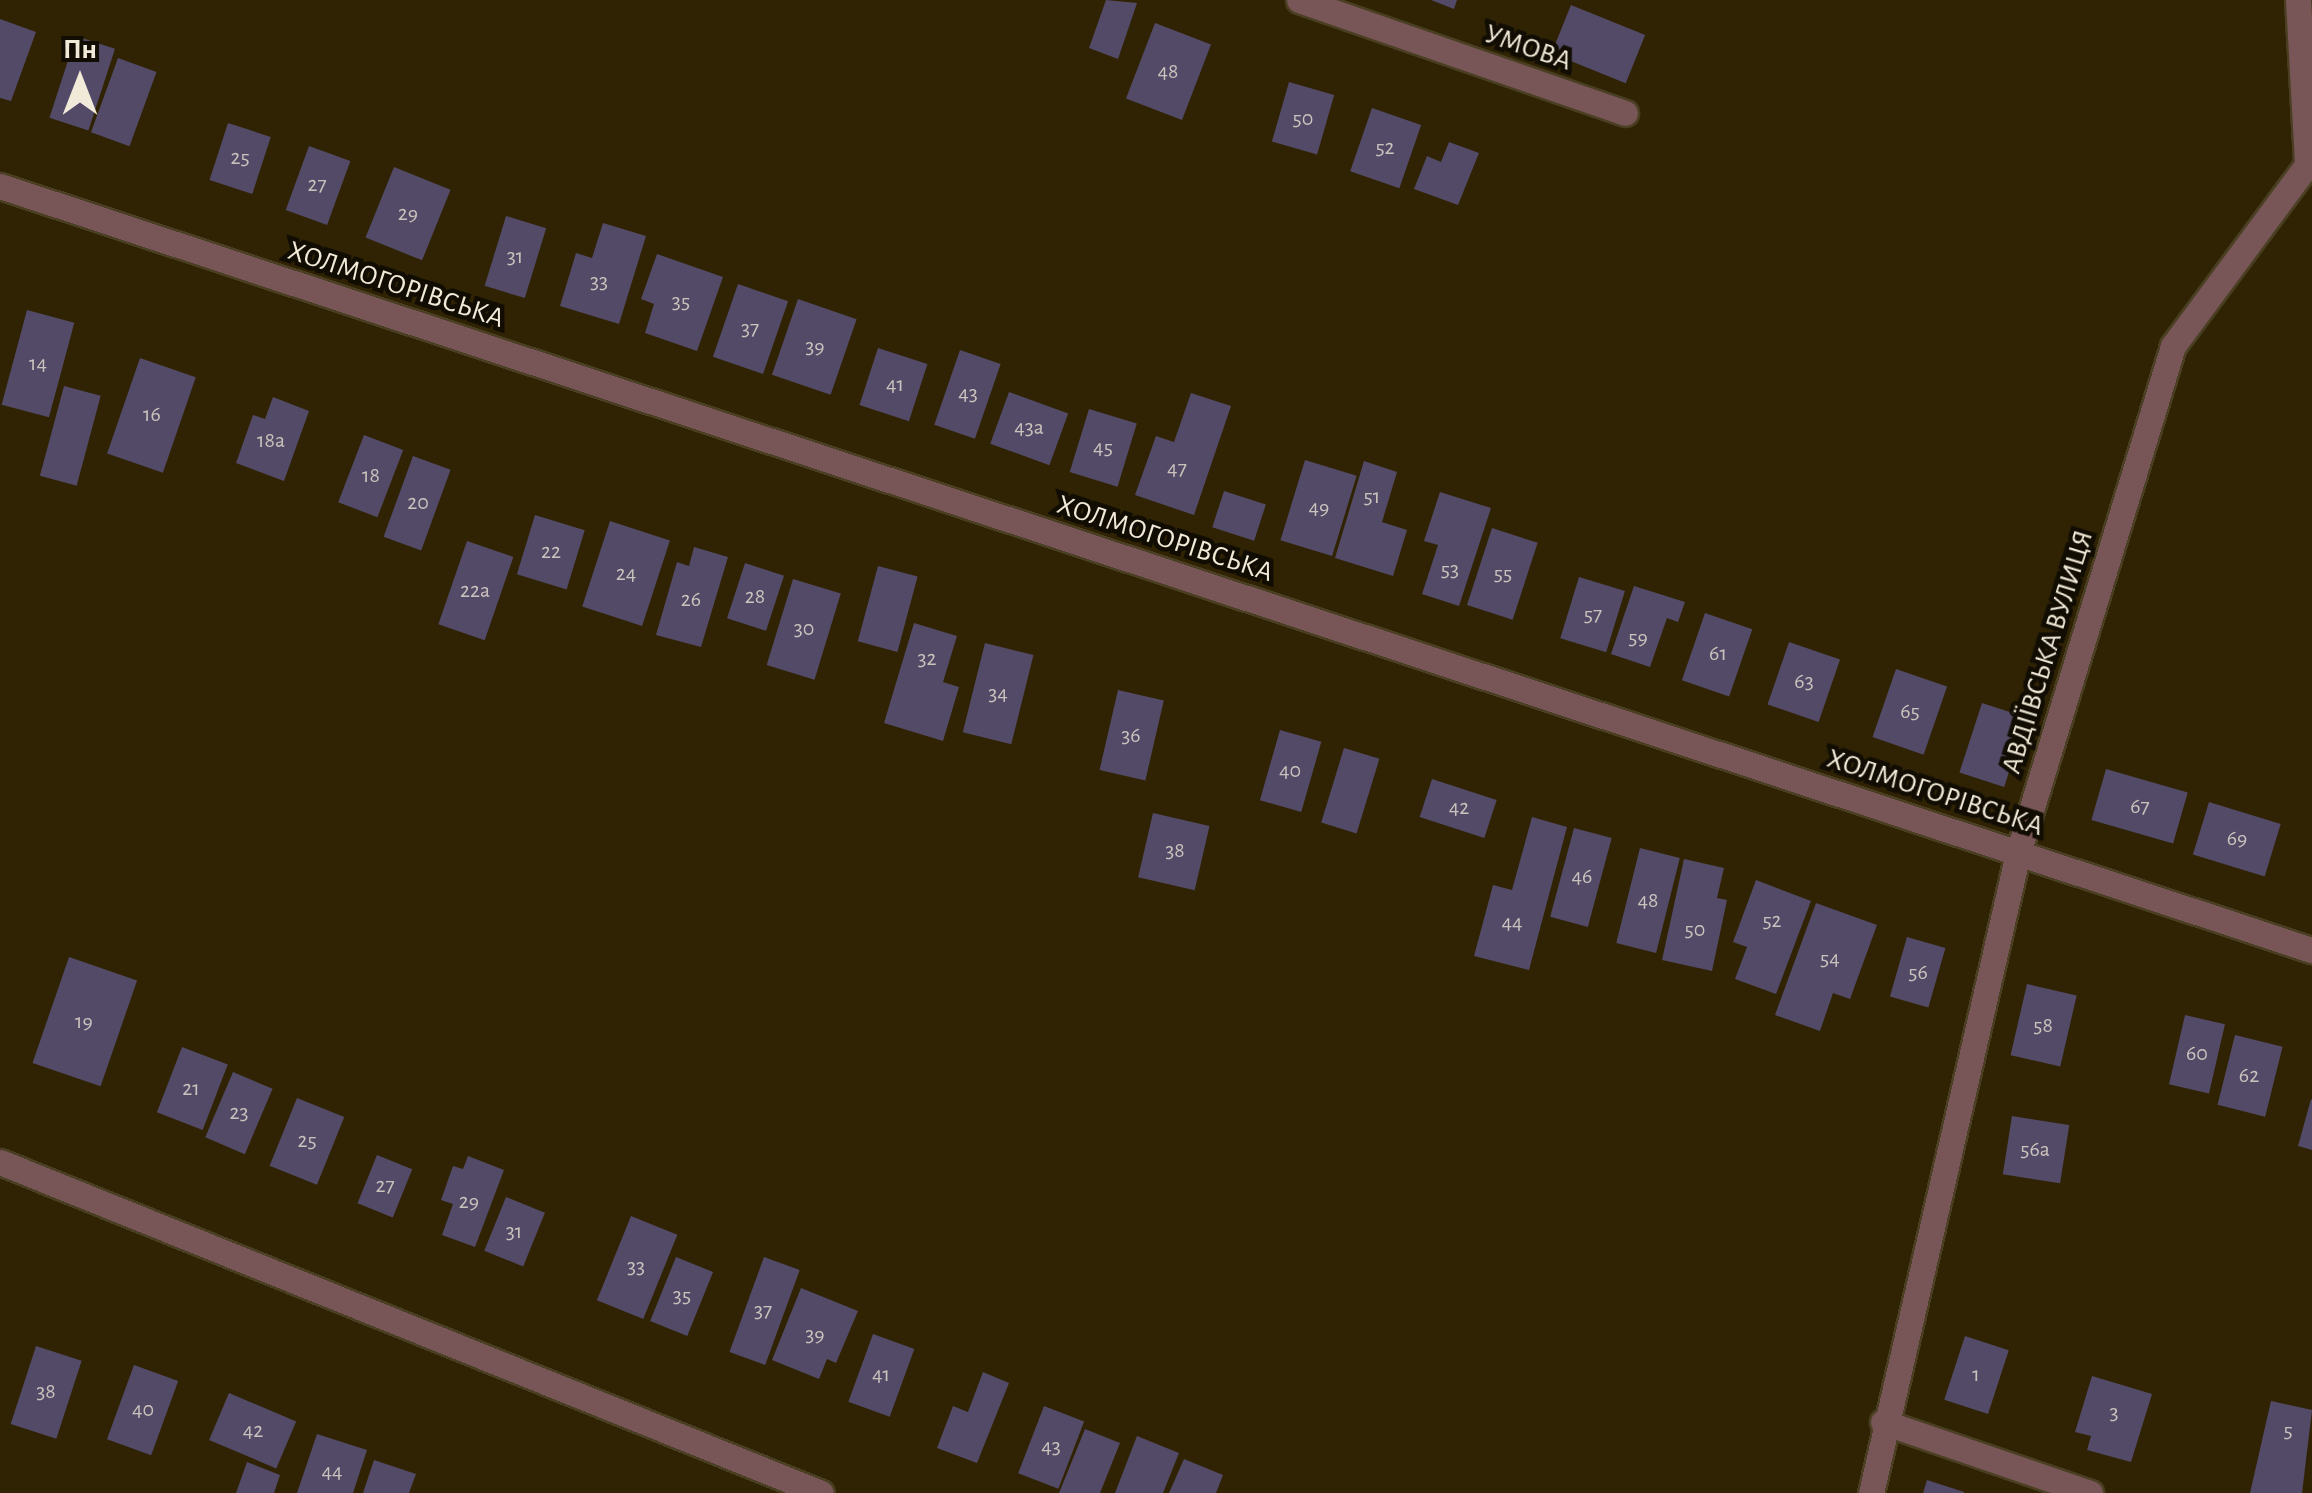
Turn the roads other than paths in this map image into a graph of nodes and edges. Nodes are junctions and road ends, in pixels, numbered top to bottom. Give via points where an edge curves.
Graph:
1 (1299, 0) edge
2 (2298, 0) edge
3 (1625, 113) dead end
4 (2310, 160) edge
5 (0, 186) edge
6 (2018, 852) junction
7 (2312, 950) edge
8 (0, 1162) edge
9 (1883, 1422) junction
10 (821, 1493) edge
11 (1870, 1493) edge
12 (2090, 1493) edge

1 - 3 street, УМОВА
2 - 4 street, АВДІЇВСЬКА ВУЛИЦЯ
4 - 6 street, АВДІЇВСЬКА ВУЛИЦЯ via 2173,346
5 - 6 street, ХОЛМОГОРІВСЬКА
6 - 7 street, ХОЛМОГОРІВСЬКА
6 - 9 street, АВДІЇВСЬКА ВУЛИЦЯ
8 - 10 street
9 - 11 street, АВДІЇВСЬКА ВУЛИЦЯ
9 - 12 street

